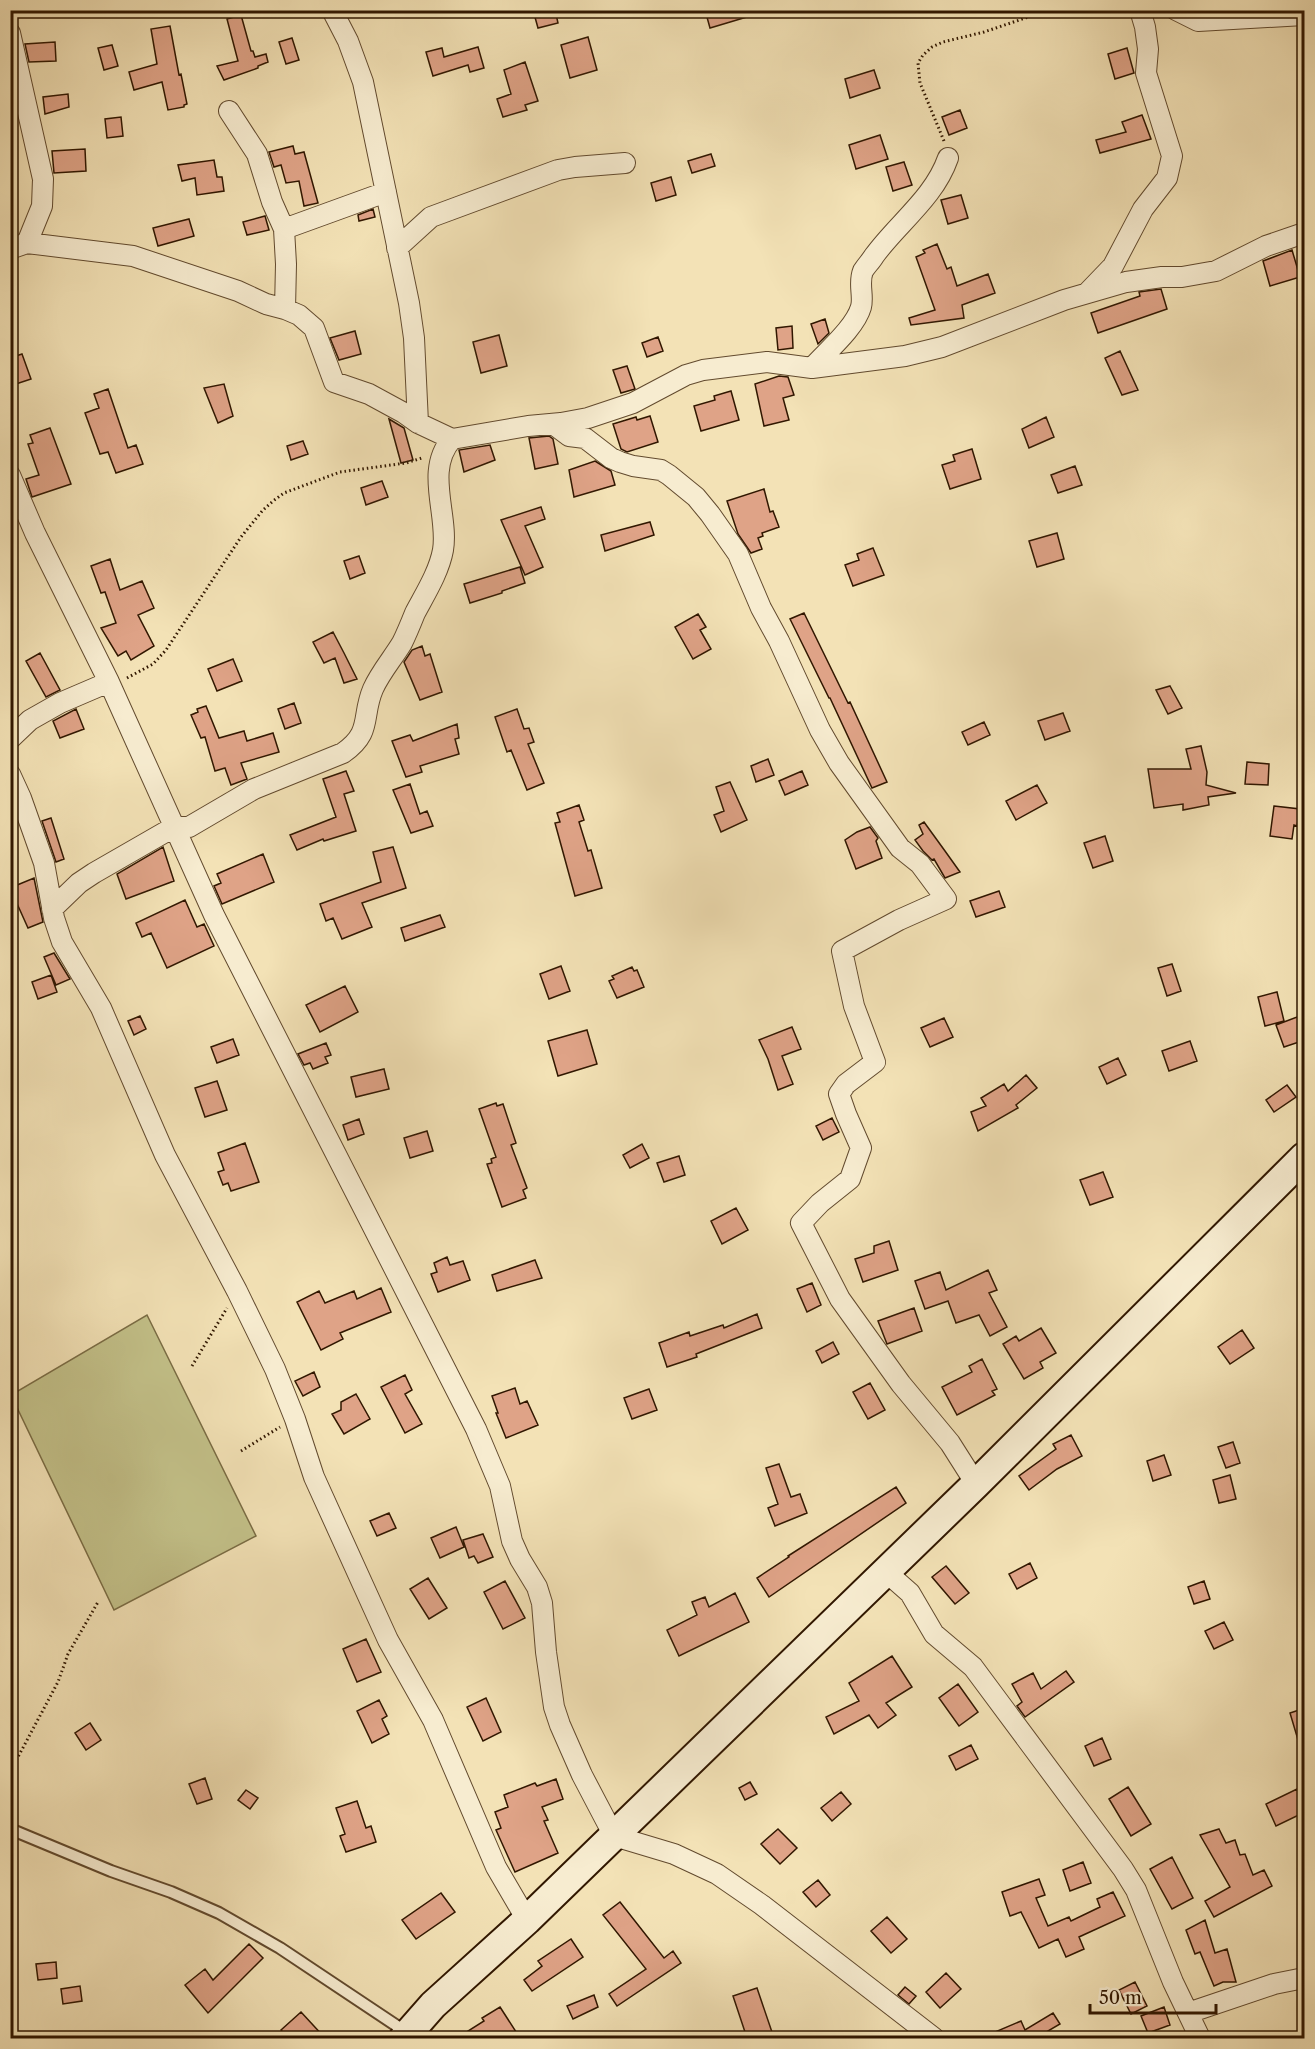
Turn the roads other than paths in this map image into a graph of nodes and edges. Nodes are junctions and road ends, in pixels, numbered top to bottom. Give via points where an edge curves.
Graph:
1 (332, 10) edge
2 (1140, 10) edge
3 (1176, 10) edge
4 (1305, 15) edge
5 (10, 33) edge
6 (18, 98) edge
7 (229, 111) dead end
8 (948, 158) road end
9 (625, 163) dead end
10 (386, 192) junction
11 (284, 229) junction
12 (1305, 233) edge
13 (19, 246) edge
14 (398, 248) junction
15 (1086, 294) junction
16 (285, 309) junction
17 (812, 368) junction
18 (418, 423) junction
19 (553, 424) junction
20 (449, 443) junction
21 (10, 475) edge
22 (109, 682) junction
23 (10, 740) edge
24 (10, 774) edge
25 (174, 827) junction
26 (52, 909) junction
27 (1305, 1157) edge
28 (976, 1484) junction
29 (885, 1571) junction
30 (10, 1829) edge
31 (614, 1836) junction
32 (528, 1920) junction
33 (1305, 1978) edge
34 (1188, 2013) junction
35 (407, 2036) edge
36 (934, 2038) edge
37 (1200, 2038) edge

1 - 10 street via 363,82
2 - 15 street via 1148,49 1146,73 1172,156 1167,177 1143,209 1113,266
3 - 4 street via 1198,21
5 - 6 street
6 - 13 street via 43,179 42,206
7 - 11 street via 257,154
8 - 17 street via 921,203 863,271 861,307 851,325
9 - 14 street via 558,170 431,217
10 - 11 street
10 - 14 street
11 - 16 street
12 - 15 street via 1209,273 1136,280
13 - 16 street via 133,256
14 - 18 street via 414,338
15 - 17 street via 905,357
16 - 18 street via 314,328 334,382 369,394
17 - 19 street via 767,362 703,370 620,408
18 - 20 street
19 - 20 street
19 - 28 street via 568,436 585,438 620,462 661,470 696,497 745,566 761,608 838,763 900,848 920,864 946,899 842,951 854,1006 875,1062 839,1094 861,1148 850,1179 801,1223 840,1299 880,1358 950,1443
20 - 25 street via 442,452 439,479 443,550 408,632 372,691 360,738 343,753 254,789 189,827
21 - 22 street
22 - 23 street via 30,720
22 - 25 street
24 - 26 street via 44,863
25 - 26 street via 87,878
25 - 31 street via 214,915 476,1429 500,1486 512,1541 542,1603 554,1707 560,1725
26 - 32 street via 62,942 102,1008 165,1155 275,1369 314,1477 388,1640 433,1720 496,1867
27 - 28 street
28 - 29 street
29 - 31 street
29 - 34 street via 910,1593 934,1634 973,1667 1123,1869 1136,1890
30 - 35 lane via 219,1913 280,1948
31 - 32 street
31 - 36 street via 675,1854 717,1875 762,1905
32 - 35 street via 433,2005
33 - 34 street via 1274,1984
34 - 37 street

